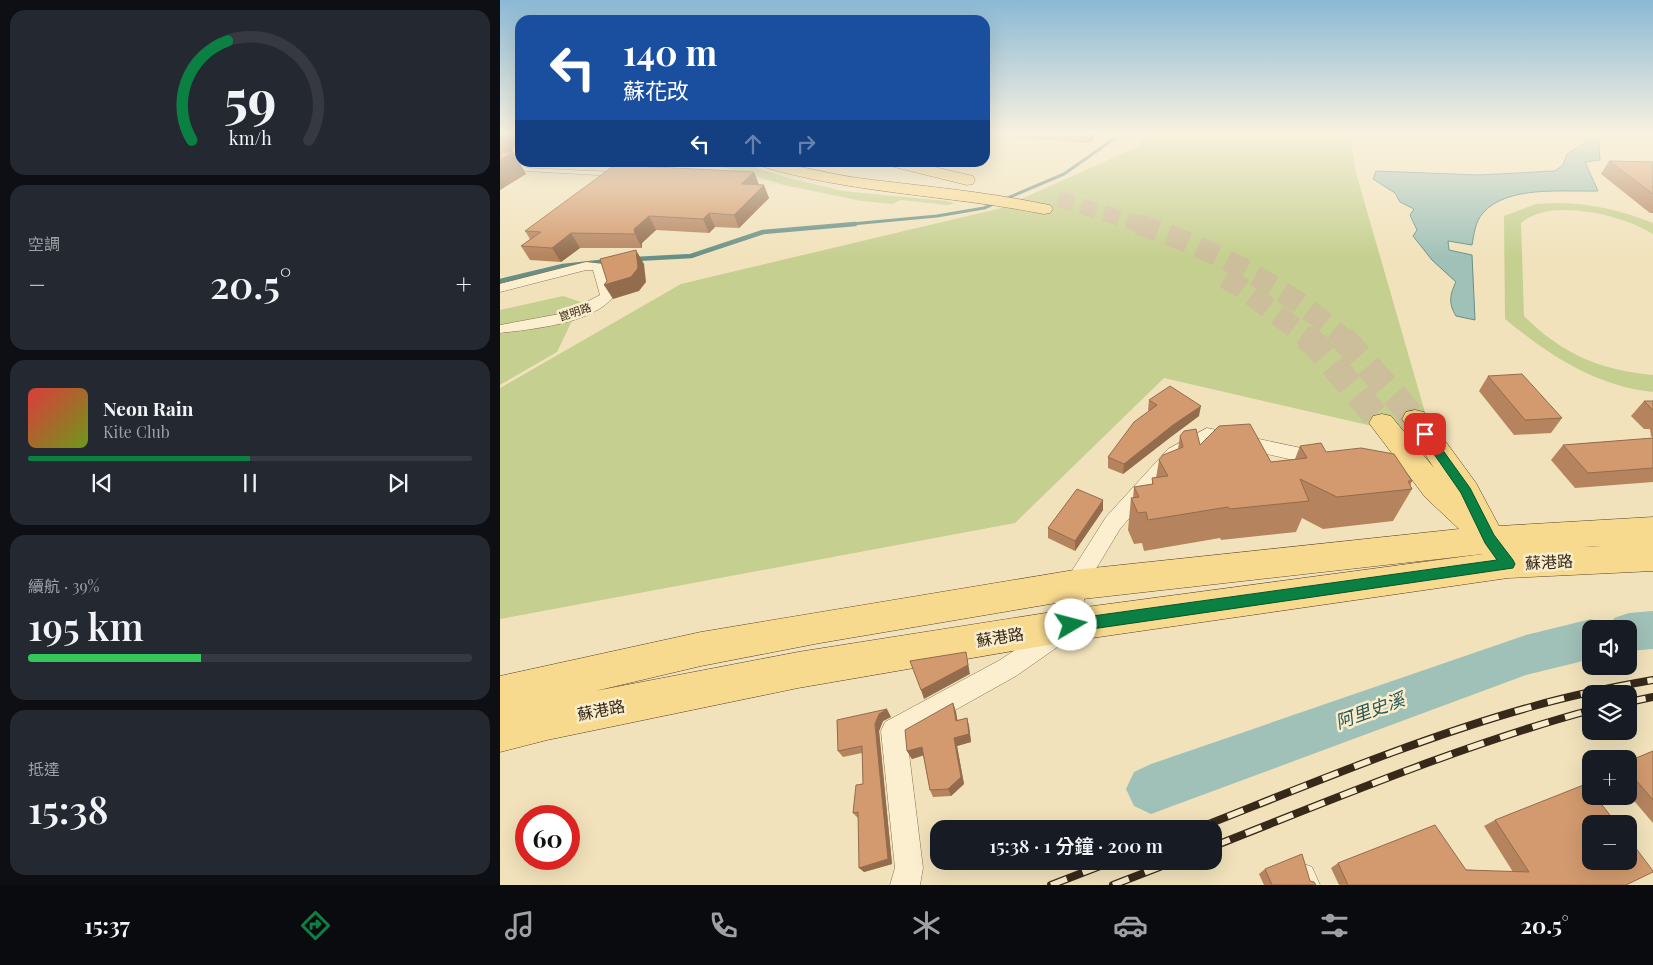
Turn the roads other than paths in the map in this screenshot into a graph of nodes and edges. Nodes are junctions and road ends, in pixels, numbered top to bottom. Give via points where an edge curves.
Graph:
1 (813, 175) edge
2 (864, 175) edge
3 (877, 175) edge
4 (947, 175) edge
5 (1012, 191) junction
6 (500, 288) edge
7 (500, 329) edge
8 (1415, 419) tunnel mouth
9 (1382, 423) tunnel mouth
10 (1343, 464) edge
11 (1653, 530) edge
12 (1499, 552) junction
13 (1653, 557) edge
14 (1074, 585) junction
15 (1071, 625) junction
16 (500, 696) edge
17 (500, 732) edge
18 (905, 885) edge

1 - 5 main road via 864,185 1051,204
2 - 5 main road
3 - 5 main road
4 - 5 main road
6 - 7 street, 崑明路 via 586,266 599,267 607,296 594,307 571,316
8 - 12 main road via 1466,491
9 - 12 main road via 1435,489
10 - 14 street via 1207,434 1174,454 1131,502 1113,523
11 - 12 main road, 蘇港路
12 - 13 main road, 蘇港路
12 - 14 main road, 蘇港路
12 - 15 main road, 蘇港路
14 - 15 street
14 - 16 main road, 蘇港路 via 701,649
15 - 17 main road, 蘇港路 via 798,670
15 - 18 street via 1008,668 894,732 909,868

